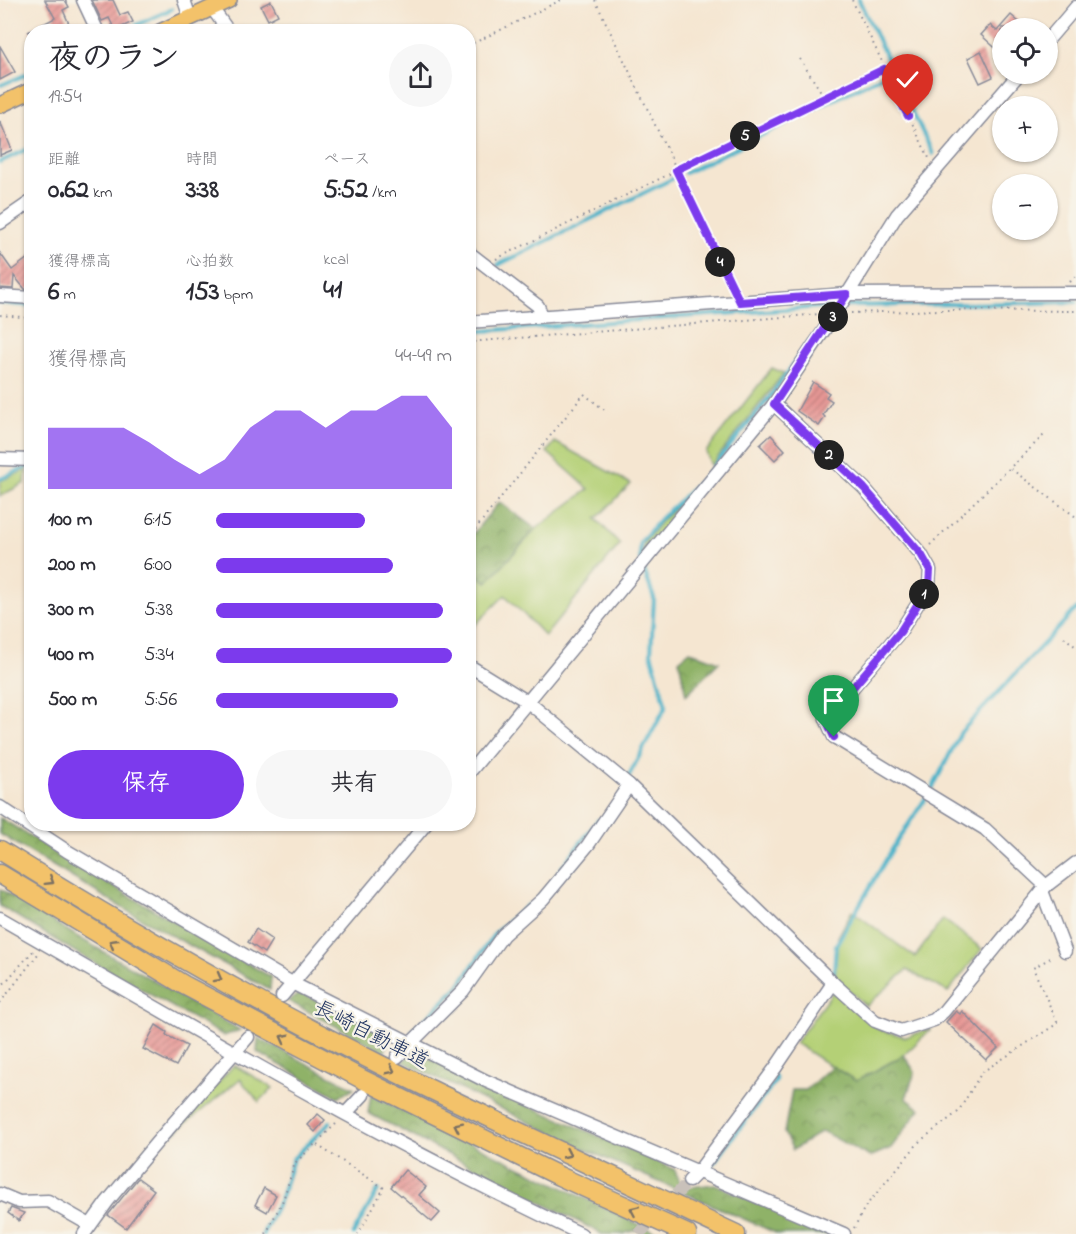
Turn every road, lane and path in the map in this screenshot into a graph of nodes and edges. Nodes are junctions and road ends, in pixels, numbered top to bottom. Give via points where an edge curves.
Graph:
1 (83, 0) edge
2 (183, 0) edge
3 (229, 0) edge
4 (561, 0) edge
5 (595, 0) edge
6 (852, 0) edge
7 (1076, 7) edge
8 (212, 8) junction
9 (190, 18) junction
10 (94, 24) edge
11 (177, 24) edge
12 (223, 24) edge
13 (1058, 28) edge
14 (476, 42) edge
15 (800, 59) dead end
16 (884, 69) junction
17 (1010, 84) edge
18 (24, 92) edge
19 (825, 98) junction
20 (2, 99) edge
21 (936, 168) junction
22 (676, 170) junction
23 (24, 206) edge
24 (0, 223) edge
25 (476, 258) edge
26 (484, 264) junction
27 (1076, 293) edge
28 (847, 294) junction
29 (0, 296) edge
30 (24, 298) edge
31 (740, 302) junction
32 (1076, 311) edge
33 (835, 314) junction
34 (0, 315) edge
35 (542, 316) junction
36 (24, 317) edge
37 (476, 321) edge
38 (476, 341) edge
39 (774, 404) junction
40 (607, 412) dead end
41 (1044, 435) dead end
42 (0, 459) edge
43 (24, 460) edge
44 (1010, 468) junction
45 (1076, 517) edge
46 (476, 528) edge
47 (921, 554) junction
48 (1064, 637) dead end
49 (1076, 647) edge
50 (476, 670) edge
51 (528, 702) junction
52 (476, 764) edge
53 (625, 782) junction
54 (0, 807) edge
55 (24, 823) edge
56 (37, 831) edge
57 (420, 831) edge
58 (0, 850) edge
59 (1076, 863) edge
60 (0, 874) edge
61 (1044, 889) junction
62 (0, 918) edge
63 (44, 943) junction
64 (1065, 951) joint
65 (829, 979) junction
66 (292, 983) junction
67 (0, 988) edge
68 (282, 996) dead end
69 (0, 1003) edge
70 (248, 1037) dead end
71 (410, 1042) junction
72 (235, 1053) junction
73 (397, 1057) dead end
74 (363, 1095) dead end
75 (346, 1113) junction
76 (316, 1145) junction
77 (698, 1172) junction
78 (689, 1181) tunnel mouth
79 (0, 1194) edge
80 (87, 1229) edge
81 (266, 1234) edge
82 (358, 1234) edge
83 (581, 1234) edge
84 (687, 1234) edge
85 (736, 1234) edge
86 (844, 1234) edge
87 (851, 1234) edge

1 - 10 street
2 - 9 street
3 - 8 main road
4 - 14 path
5 - 22 path
6 - 16 path
7 - 13 street
8 - 9 main road
8 - 12 street
9 - 11 main road
15 - 19 path
16 - 19 path
16 - 21 path
17 - 21 street
18 - 20 main road
19 - 22 path
21 - 28 street via 897,215
22 - 26 path
22 - 31 path
23 - 24 street
25 - 26 street
26 - 35 street via 538,306
27 - 28 street
28 - 31 street
28 - 33 street
29 - 30 street
31 - 35 street
32 - 33 path
33 - 38 path
33 - 39 street
34 - 36 path
35 - 37 street
39 - 47 street via 864,488
39 - 51 street
40 - 46 path via 584,394
41 - 44 path
42 - 43 street
44 - 45 path
44 - 47 path
47 - 61 street via 930,570 929,586 900,632 826,719 834,737 986,829
48 - 49 path
50 - 51 street
51 - 52 street
51 - 53 street
53 - 65 street
53 - 71 street via 588,845 543,899 503,935 463,991
54 - 55 street
56 - 66 street
57 - 66 street
58 -> 85 highway, 長崎自動車道 via 184,959 371,1060
59 - 61 street
84 -> 60 highway, 長崎自動車道 via 559,1176 329,1061 184,985
61 - 64 street
61 - 65 street via 934,1020 901,1031 875,1021
62 - 63 street
63 - 67 path
63 - 69 path
63 - 72 street
64 - 87 path via 1033,968 1055,1025 982,1072 958,1112 920,1141 865,1207
65 - 77 street via 773,1071
66 - 68 street
66 - 71 street
70 - 72 street
71 - 73 street
71 - 77 street via 486,1081
72 - 75 street
72 - 80 street
74 - 75 street
75 - 76 path
75 - 83 street via 456,1174
76 - 81 path via 295,1163
76 - 82 path via 384,1188
77 - 78 street
77 - 86 street
79 - 80 street via 19,1202 48,1201

